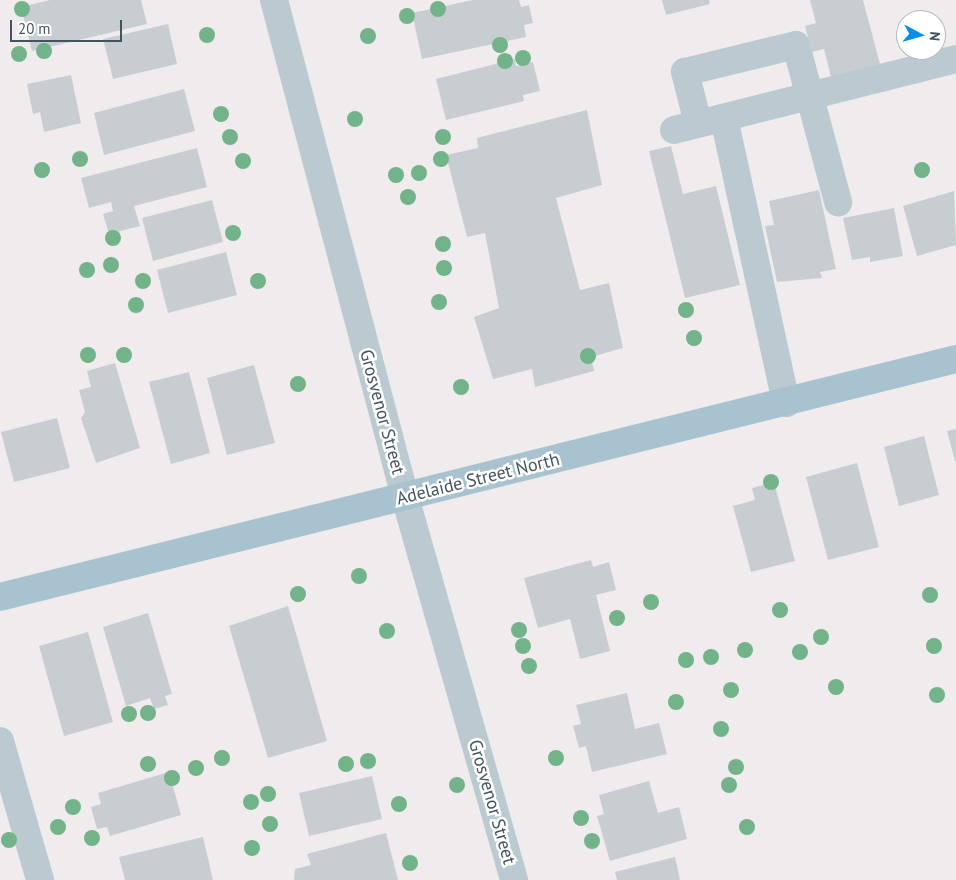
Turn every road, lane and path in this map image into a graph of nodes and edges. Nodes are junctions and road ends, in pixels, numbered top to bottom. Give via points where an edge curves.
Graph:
1 (274, 0) edge
2 (956, 59) edge
3 (811, 96) junction
4 (699, 124) junction
5 (838, 202) dead end
6 (956, 359) edge
7 (786, 403) junction
8 (405, 496) junction
9 (0, 598) edge
10 (0, 740) edge
11 (40, 880) edge
12 (514, 880) edge

1 - 8 street, Grosvenor Street
2 - 3 street
3 - 4 street
3 - 4 street via 796,45 686,72
3 - 5 street
4 - 7 street
6 - 7 main road, Adelaide Street North
7 - 8 main road, Adelaide Street North
8 - 9 main road, Adelaide Street North
8 - 12 street, Grosvenor Street
10 - 11 street

